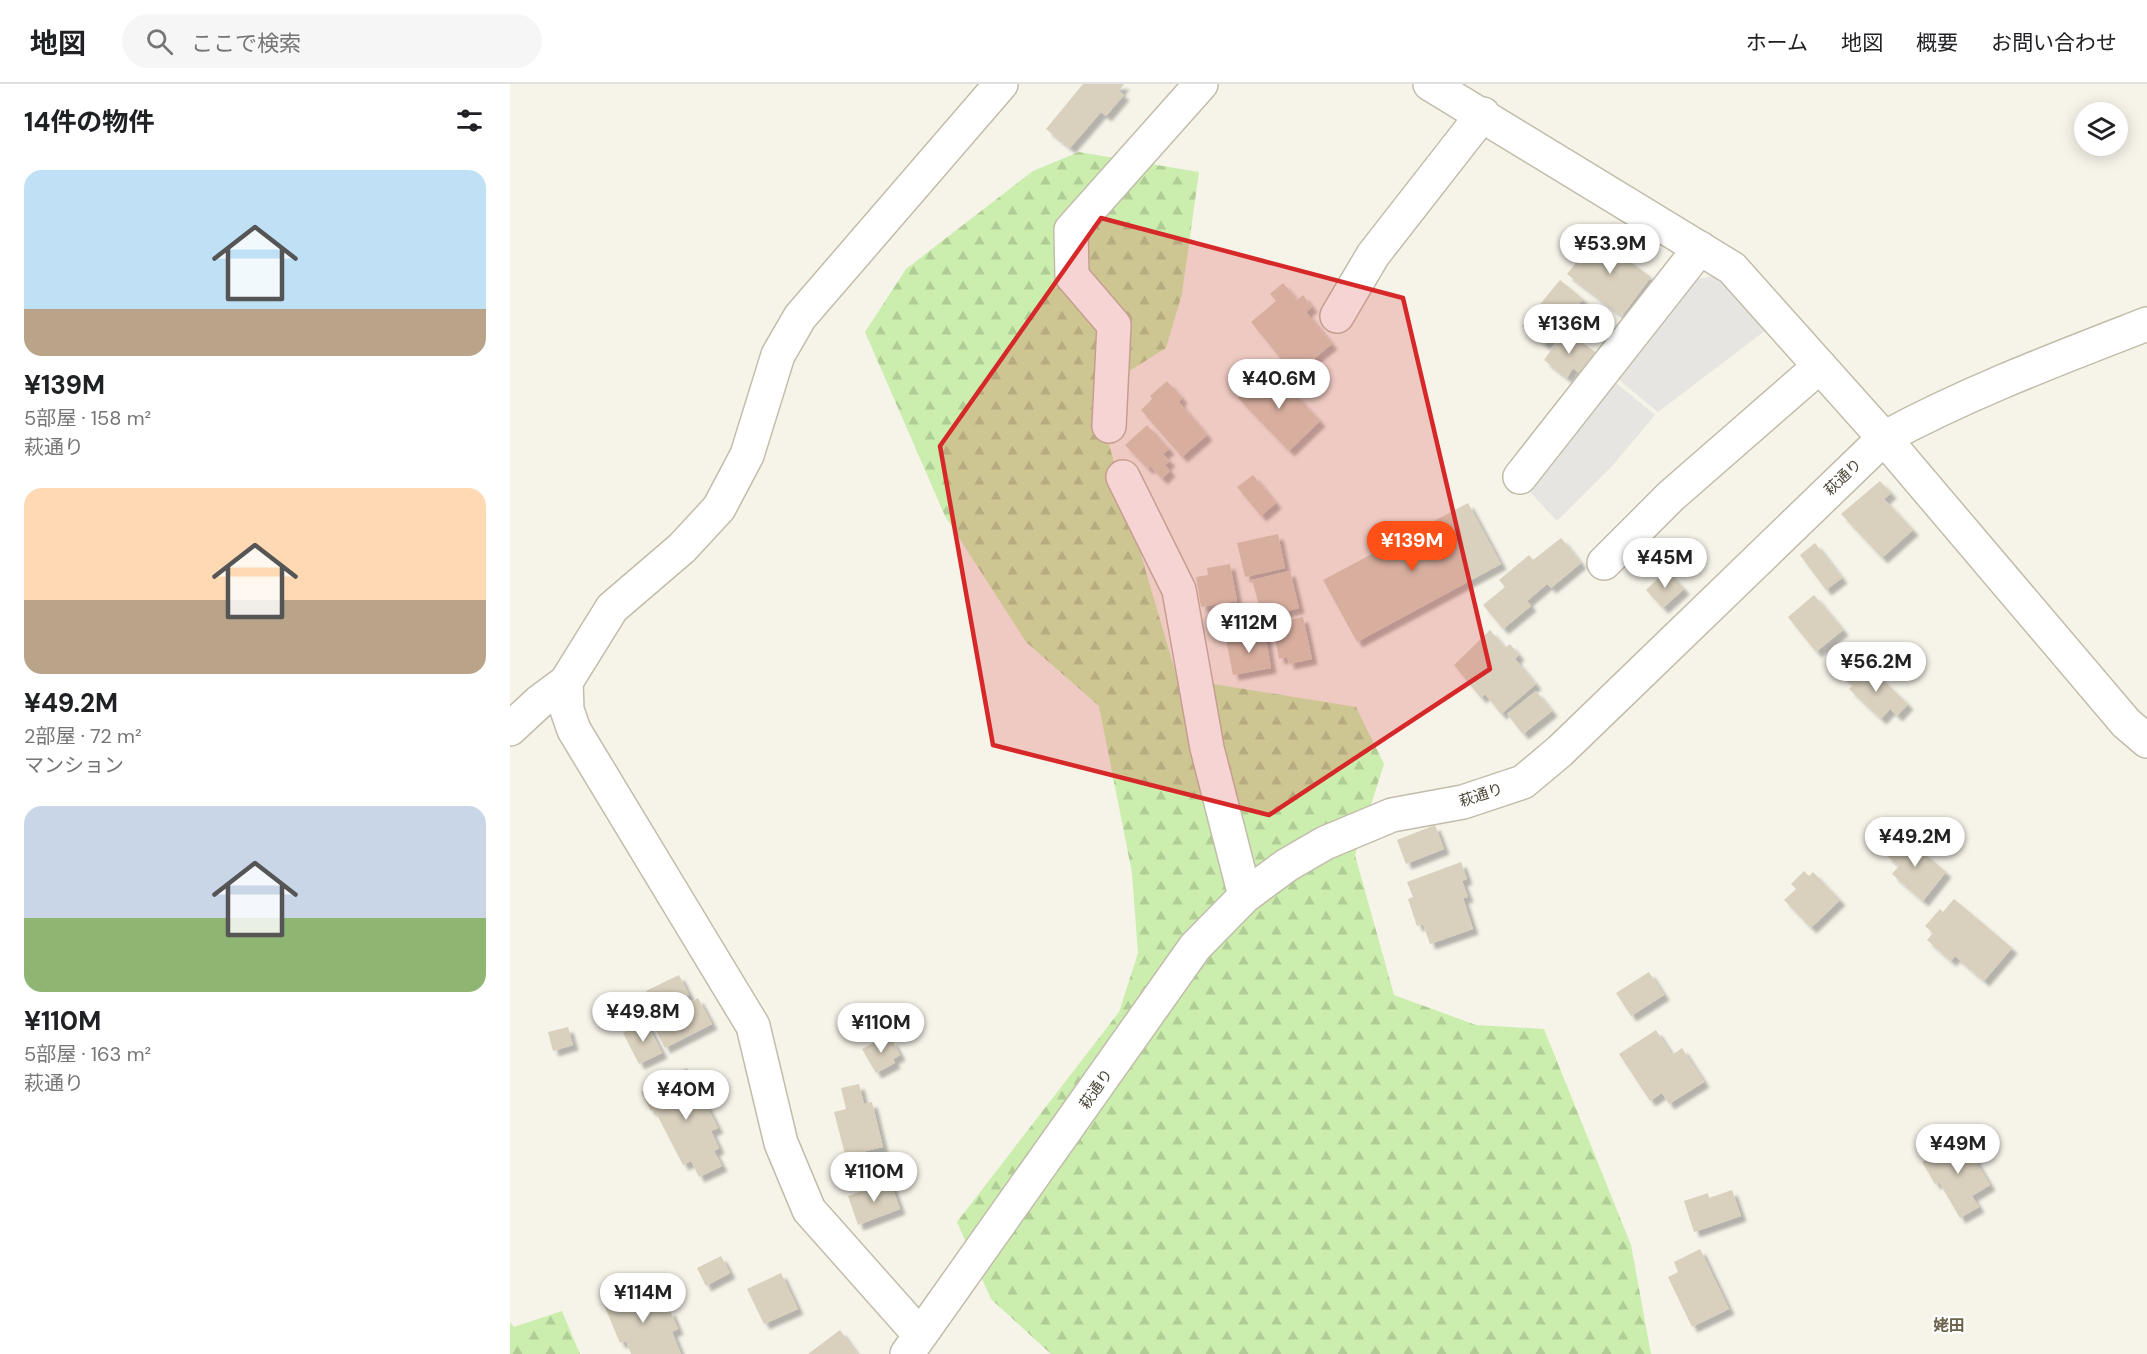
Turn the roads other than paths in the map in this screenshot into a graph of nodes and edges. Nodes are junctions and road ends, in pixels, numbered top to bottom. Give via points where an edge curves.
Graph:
1 (1001, 84) edge
2 (1201, 84) edge
3 (1430, 84) edge
4 (1483, 114) junction
5 (1700, 248) junction
6 (1337, 316) dead end
7 (2147, 324) edge
8 (1820, 366) junction
9 (1109, 426) dead end
10 (1884, 438) junction
11 (1123, 477) dead end
12 (1520, 477) dead end
13 (1605, 563) dead end
14 (566, 682) junction
15 (510, 729) edge
16 (2147, 741) edge
17 (1245, 896) junction
18 (912, 1348) edge

1 - 14 street via 800,317 778,355 747,455 719,508 682,548 612,608
2 - 9 street via 1071,230 1072,276 1114,325
3 - 4 street
4 - 5 street
4 - 6 street via 1373,255
5 - 8 street via 1732,268
5 - 12 street
7 - 10 street, 萩通り via 2010,377 1937,409
8 - 10 street
8 - 13 street via 1671,496
10 - 16 street via 2126,723
10 - 17 street, 萩通り via 1560,752 1523,782 1463,802 1392,815 1336,838 1287,865
11 - 17 street via 1179,590 1207,748
14 - 15 street
14 - 18 street via 567,710 574,730 753,1026 781,1143 809,1210
17 - 18 street, 萩通り via 1195,947

